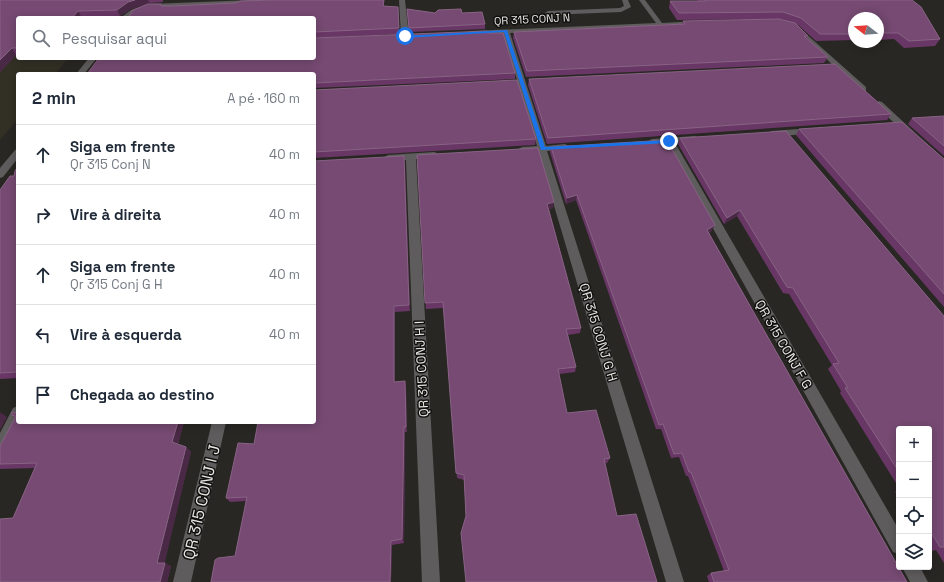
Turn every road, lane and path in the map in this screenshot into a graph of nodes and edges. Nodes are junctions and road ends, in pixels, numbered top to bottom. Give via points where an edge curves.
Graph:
1 (402, 0) edge
2 (625, 0) edge
3 (642, 0) edge
4 (218, 2) edge
5 (256, 2) edge
6 (548, 13) dead end
7 (126, 16) edge
8 (707, 23) edge
9 (660, 24) junction
10 (787, 24) edge
11 (506, 31) junction
12 (467, 33) edge
13 (405, 36) edge
14 (91, 60) edge
15 (82, 72) edge
16 (900, 123) junction
17 (885, 124) edge
18 (825, 130) edge
19 (787, 133) junction
20 (764, 134) edge
21 (916, 138) edge
22 (701, 139) edge
23 (669, 141) junction
24 (646, 143) edge
25 (798, 145) edge
26 (574, 147) edge
27 (543, 149) junction
28 (512, 150) edge
29 (442, 154) edge
30 (16, 155) edge
31 (411, 156) junction
32 (381, 158) edge
33 (0, 175) edge
34 (0, 178) edge
35 (12, 178) edge
36 (16, 417) edge
37 (219, 424) edge
38 (0, 448) edge
39 (896, 541) edge
40 (913, 570) edge
41 (182, 582) edge
42 (431, 582) edge
43 (675, 582) edge
44 (919, 582) edge

1 - 13 street
2 - 6 street via 628,7 621,10
3 - 9 street
4 - 5 street
4 - 7 street via 150,6
8 - 9 street, QR 315 CONJ N
9 - 11 street, QR 315 CONJ N
10 - 16 street via 795,27 834,66
11 - 12 street, QR 315 CONJ N
11 - 27 street, QR 315 CONJ G H
14 - 15 street
16 - 17 street
16 - 21 street
18 - 19 street
19 - 20 street
19 - 25 street
22 - 23 street
23 - 24 street
23 - 39 street, QR 315 CONJ F G
26 - 27 street
27 - 28 street
27 - 43 street, QR 315 CONJ G H
29 - 31 street
30 - 33 street
31 - 32 street
31 - 42 street, QR 315 CONJ H I
34 - 35 street
36 - 38 street
37 - 41 street, QR 315 CONJ I J
40 - 44 street

